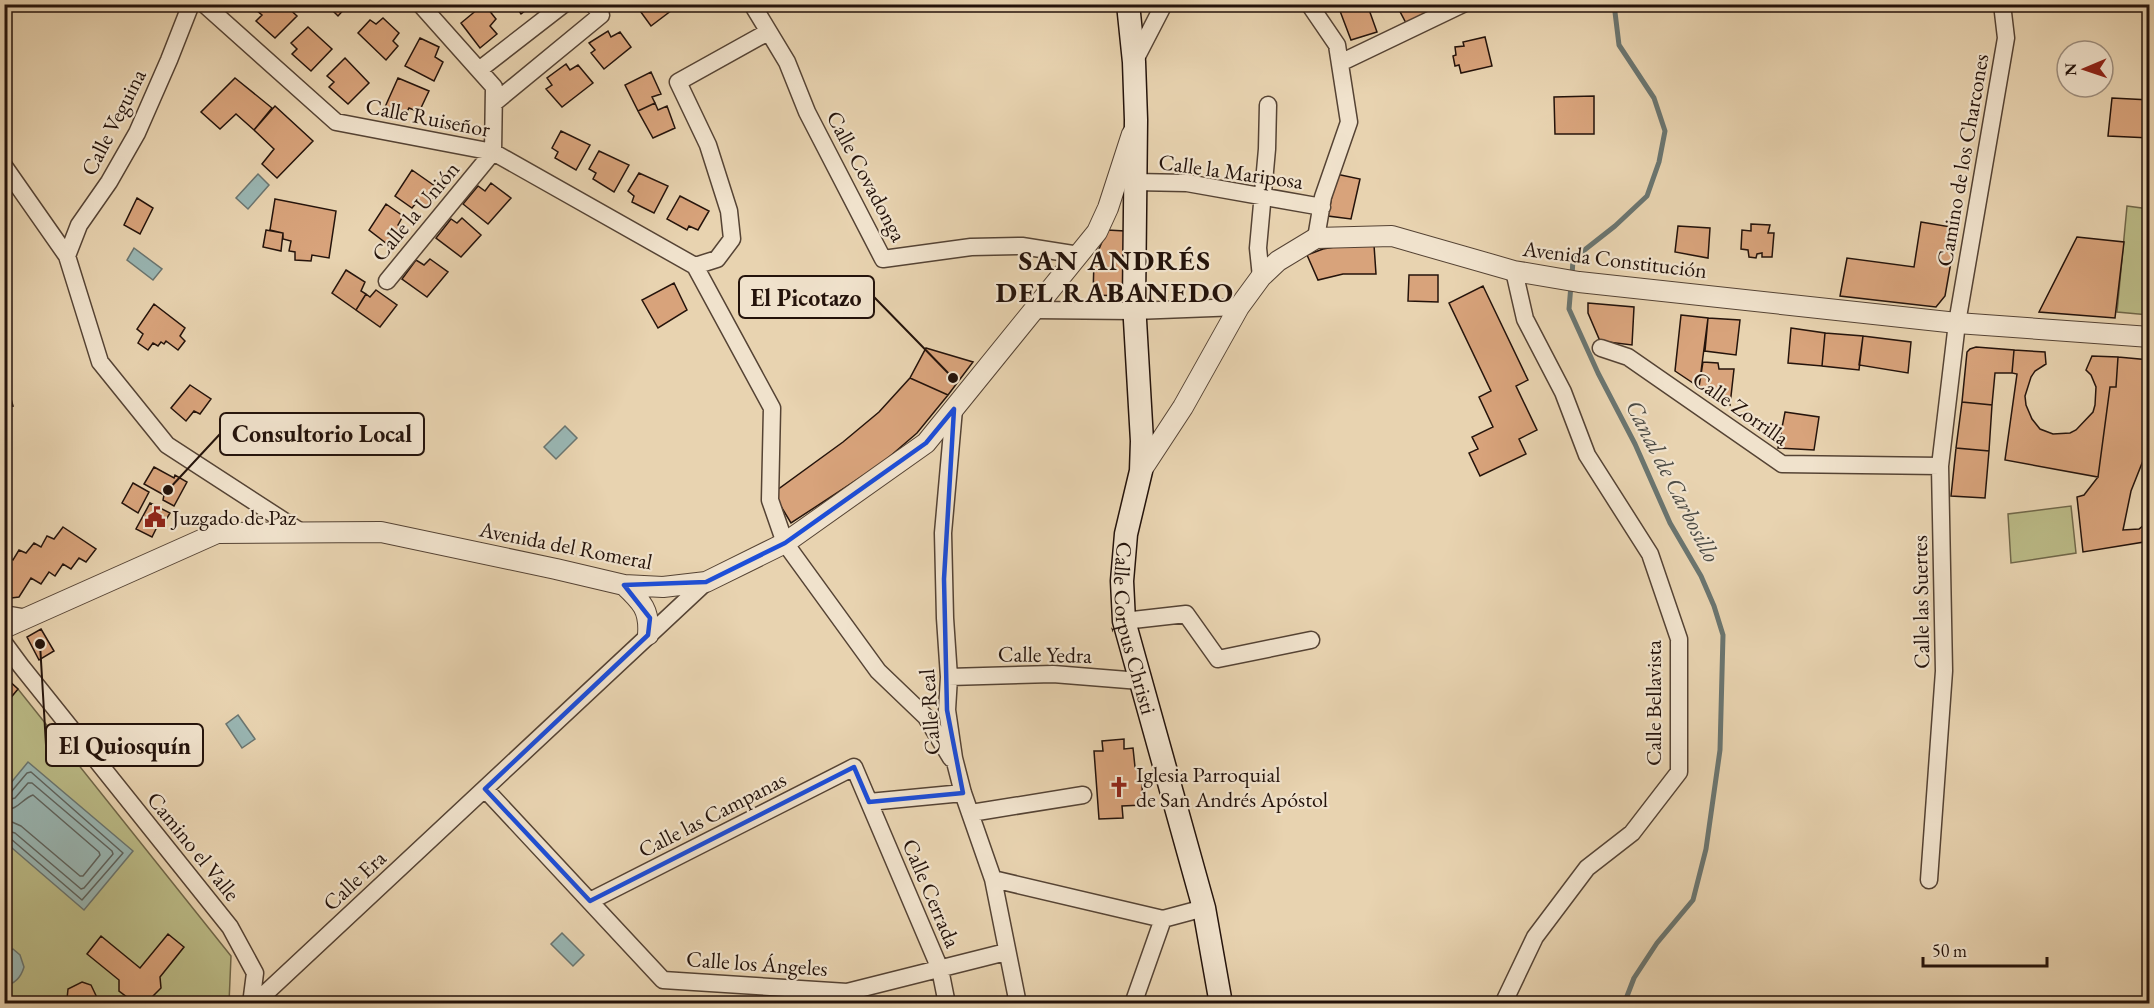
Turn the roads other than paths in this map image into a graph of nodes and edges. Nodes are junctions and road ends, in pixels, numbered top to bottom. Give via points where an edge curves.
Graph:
1 (190, 4) edge
2 (204, 4) edge
3 (420, 4) edge
4 (564, 4) edge
5 (594, 4) edge
6 (752, 4) edge
7 (1128, 4) edge
8 (1164, 4) edge
9 (1309, 4) edge
10 (1463, 4) edge
11 (2002, 4) edge
12 (768, 32) junction
13 (1134, 62) junction
14 (1340, 63) junction
15 (479, 70) junction
16 (494, 103) junction
17 (1268, 105) dead end
18 (1136, 120) junction
19 (493, 152) junction
20 (4, 166) edge
21 (1134, 182) junction
22 (1263, 196) junction
23 (1322, 207) junction
24 (1108, 208) junction
25 (1134, 209) junction
26 (1316, 238) junction
27 (1079, 255) junction
28 (67, 256) junction
29 (695, 266) junction
30 (1514, 271) junction
31 (1261, 277) junction
32 (387, 281) dead end
33 (1239, 307) junction
34 (1035, 310) junction
35 (1134, 311) junction
36 (1957, 322) junction
37 (2150, 337) edge
38 (1601, 348) dead end
39 (954, 409) junction
40 (1173, 423) junction
41 (1142, 425) junction
42 (1940, 466) junction
43 (1141, 471) junction
44 (301, 532) junction
45 (785, 543) junction
46 (706, 582) junction
47 (624, 585) junction
48 (4, 614) edge
49 (27, 618) junction
50 (1124, 621) junction
51 (4, 628) edge
52 (648, 635) junction
53 (1311, 640) dead end
54 (4, 642) edge
55 (949, 677) junction
56 (1140, 681) junction
57 (854, 766) joint
58 (956, 766) junction
59 (485, 789) junction
60 (963, 794) junction
61 (1083, 795) dead end
62 (869, 802) junction
63 (971, 813) junction
64 (993, 879) junction
65 (1929, 880) dead end
66 (590, 901) junction
67 (1204, 908) junction
68 (1163, 919) junction
69 (1006, 952) junction
70 (940, 969) junction
71 (848, 992) junction
72 (253, 1004) edge
73 (830, 1004) edge
74 (947, 1004) edge
75 (1018, 1004) edge
76 (1132, 1004) edge
77 (1221, 1004) edge
78 (1503, 1004) edge

1 - 28 street, Calle Veguina via 137,133 79,225
2 - 19 street, Calle Ruiseñor via 336,122
3 - 15 street
4 - 15 street
5 - 16 street via 601,15
6 - 12 street, Calle Covadonga
7 - 13 main road, Calle Corpus Christi
8 - 13 street
9 - 14 street via 1337,45
10 - 14 street
11 - 36 street, Camino de los Charcones via 2006,38
12 - 27 street, Calle Covadonga via 787,62 807,112 883,259 971,247 1022,246
12 - 29 street via 678,82 708,145 729,211 732,239 717,259
13 - 18 main road, Calle Corpus Christi
14 - 23 street via 1349,122
15 - 16 street via 495,87
16 - 19 street
17 - 22 street
18 - 21 main road, Calle Corpus Christi
18 - 24 street, Avenida del Romeral
19 - 29 street, Calle Ruiseñor
19 - 32 street, Calle la Unión
20 - 28 street
21 - 22 street, Calle la Mariposa via 1187,183
21 - 25 main road, Calle Corpus Christi
22 - 23 street, Calle la Mariposa
22 - 31 street via 1258,248
23 - 26 street
24 - 25 street
24 - 27 street, Avenida del Romeral via 1097,232
25 - 35 main road, Calle Corpus Christi
26 - 30 street, Avenida Constitución via 1392,236
26 - 31 street, Avenida Constitución via 1278,261
27 - 34 street, Avenida del Romeral
28 - 44 street via 100,362 167,445
29 - 45 street via 772,408 770,501
30 - 36 street, Avenida Constitución via 1579,282
30 - 78 street, Calle Bellavista via 1526,319 1563,392 1587,455 1650,554 1679,639 1679,772 1632,833 1587,868 1554,911 1535,937
31 - 33 street, Avenida Constitución
33 - 35 street
33 - 40 street, Avenida Constitución
34 - 35 street
34 - 39 street, Avenida del Romeral
35 - 41 main road, Calle Corpus Christi
36 - 37 street, Avenida Constitución
36 - 42 street, Calle las Suertes
38 - 42 street, Calle Zorrilla via 1628,357 1782,464
39 - 45 street, Avenida del Romeral via 926,443
39 - 55 street, Calle Real via 944,533
40 - 41 street
40 - 43 street, Avenida Constitución
41 - 43 main road, Calle Corpus Christi
42 - 65 street, Calle las Suertes via 1944,671
43 - 50 main road, Calle Corpus Christi via 1126,534
44 - 47 street, Avenida del Romeral via 381,532
44 - 49 street, Avenida del Romeral via 217,533
45 - 46 street, Avenida del Romeral
45 - 58 street via 878,671 926,717
46 - 47 street, Avenida del Romeral via 663,587
46 - 52 street, Calle Era
47 - 52 street via 650,618
48 - 49 street
49 - 51 street, Avenida del Romeral
50 - 53 street via 1186,614 1218,659
50 - 56 main road, Calle Corpus Christi
52 - 59 street, Calle Era
54 - 72 street, Camino el Valle via 230,927 255,973
55 - 56 street, Calle Yedra via 1053,674
55 - 58 street, Calle Real via 947,710
56 - 67 main road, Calle Corpus Christi
57 - 62 street, Calle Cerrada
57 - 66 street, Calle las Campanas
58 - 60 street, Calle Real
59 - 66 street
59 - 72 street, Calle Era
60 - 62 street
60 - 63 street, Calle Real
61 - 63 street
62 - 70 street, Calle Cerrada
63 - 64 street, Calle Real
64 - 68 street
64 - 69 street, Calle Real
66 - 71 street, Calle los Ángeles via 663,980
67 - 68 street
67 - 77 main road, Calle Corpus Christi
68 - 76 street
69 - 70 street
69 - 75 street, Calle Real
70 - 71 street
70 - 74 street, Calle Cerrada
71 - 73 street

